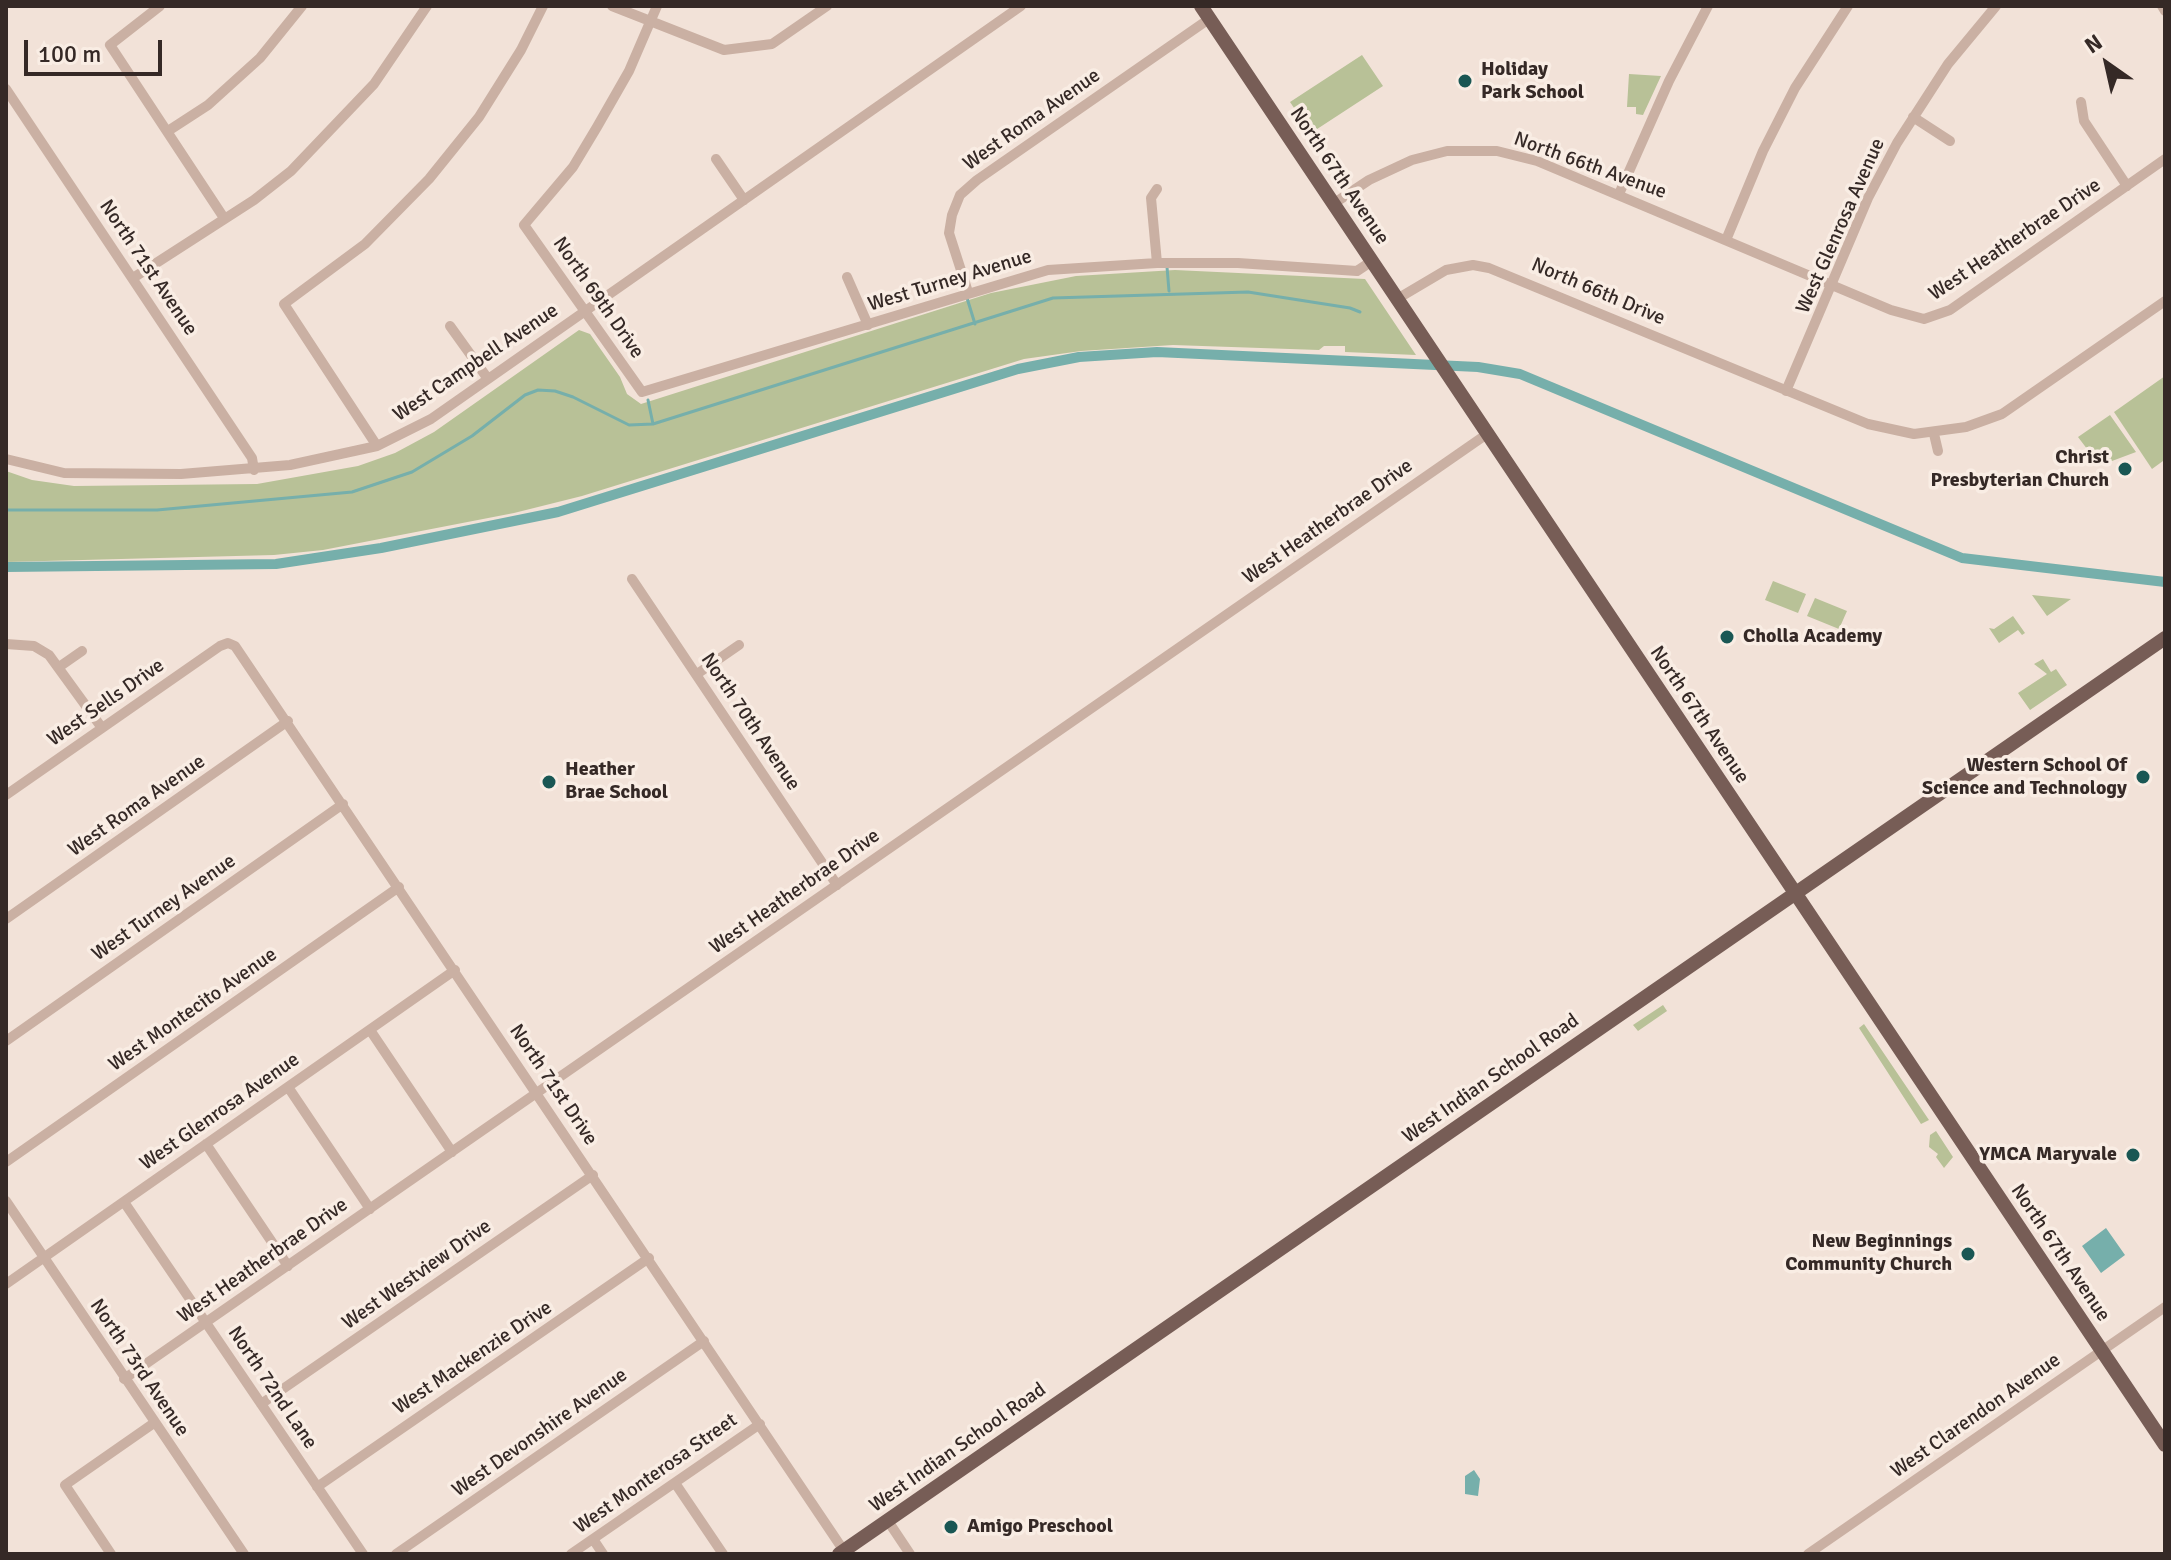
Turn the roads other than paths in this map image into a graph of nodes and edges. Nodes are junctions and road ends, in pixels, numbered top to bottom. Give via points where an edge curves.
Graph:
1 (160, 6) edge
2 (302, 6) edge
3 (427, 6) edge
4 (543, 6) edge
5 (612, 6) edge
6 (657, 6) edge
7 (827, 6) edge
8 (1021, 6) edge
9 (1201, 6) edge
10 (1708, 6) edge
11 (1848, 6) edge
12 (1996, 6) edge
13 (1209, 19) junction
14 (652, 22) junction
15 (6, 89) edge
16 (2081, 102) dead end
17 (1913, 117) junction
18 (168, 131) junction
19 (1950, 141) dead end
20 (716, 159) dead end
21 (2165, 159) edge
22 (2127, 186) junction
23 (1157, 189) dead end
24 (1619, 194) junction
25 (744, 200) junction
26 (1333, 204) junction
27 (224, 218) junction
28 (1726, 240) junction
29 (1372, 261) junction
30 (1157, 263) junction
31 (847, 277) dead end
32 (133, 278) junction
33 (1833, 285) junction
34 (968, 292) junction
35 (1397, 299) junction
36 (2165, 301) edge
37 (585, 311) junction
38 (868, 325) junction
39 (450, 326) dead end
40 (488, 379) junction
41 (1786, 391) junction
42 (642, 392) joint
43 (1487, 434) junction
44 (1934, 434) junction
45 (377, 446) junction
46 (1938, 451) dead end
47 (6, 459) edge
48 (254, 470) junction
49 (632, 579) dead end
50 (2165, 638) edge
51 (228, 643) joint
52 (6, 644) edge
53 (739, 645) dead end
54 (82, 651) dead end
55 (59, 667) junction
56 (697, 674) junction
57 (288, 721) junction
58 (102, 728) junction
59 (6, 795) edge
60 (343, 804) junction
61 (837, 885) junction
62 (399, 887) junction
63 (1794, 893) junction
64 (6, 919) edge
65 (455, 970) junction
66 (370, 1030) junction
67 (6, 1041) edge
68 (288, 1087) junction
69 (537, 1093) junction
70 (206, 1144) junction
71 (452, 1152) junction
72 (6, 1162) edge
73 (593, 1175) junction
74 (6, 1201) edge
75 (124, 1202) junction
76 (370, 1209) junction
77 (44, 1258) junction
78 (649, 1258) junction
79 (288, 1266) junction
80 (6, 1284) edge
81 (2165, 1307) edge
82 (206, 1323) junction
83 (704, 1341) junction
84 (2101, 1351) junction
85 (124, 1379) junction
86 (261, 1404) junction
87 (154, 1423) junction
88 (760, 1424) junction
89 (2165, 1445) edge
90 (675, 1483) junction
91 (317, 1487) junction
92 (888, 1521) junction
93 (593, 1539) junction
94 (842, 1552) edge
95 (111, 1554) edge
96 (244, 1554) edge
97 (363, 1554) edge
98 (396, 1554) edge
99 (571, 1554) edge
100 (603, 1554) edge
101 (723, 1554) edge
102 (910, 1554) edge
103 (1808, 1554) edge

1 - 18 street via 110,45
2 - 18 street via 260,58 208,105
3 - 27 street via 341,122 291,171
4 - 45 street via 479,117 429,179 365,244 284,304
5 - 14 street
6 - 14 street
7 - 14 street via 772,44 724,50
8 - 25 street, West Campbell Avenue
9 - 13 main road, North 67th Avenue
10 - 24 street
11 - 28 street via 1795,88
12 - 17 street, West Glenrosa Avenue
13 - 26 main road, North 67th Avenue
13 - 34 street, West Roma Avenue via 960,195 949,233
14 - 37 street, North 69th Drive via 573,167 524,225
15 - 32 street, North 71st Avenue
16 - 22 street via 2084,121
17 - 19 street
17 - 33 street, West Glenrosa Avenue via 1868,198
18 - 27 street
20 - 25 street
21 - 22 street, West Heatherbrae Drive
22 - 33 street, West Heatherbrae Drive via 1939,316 1912,317
23 - 30 street via 1151,198
24 - 26 street, North 66th Avenue via 1517,156 1461,150 1428,155 1386,171
24 - 28 street, North 66th Avenue
25 - 37 street, West Campbell Avenue
26 - 29 main road, North 67th Avenue
27 - 32 street
28 - 33 street, North 66th Avenue
29 - 30 street, West Turney Avenue via 1357,271
29 - 35 main road, North 67th Avenue
30 - 34 street, West Turney Avenue via 1048,270
31 - 38 street
32 - 48 street, North 71st Avenue via 252,458
33 - 41 street, West Glenrosa Avenue
34 - 38 street, West Turney Avenue
35 - 41 street, North 66th Drive via 1446,270 1489,268
35 - 43 main road, North 67th Avenue
36 - 44 street via 2002,414
37 - 40 street, West Campbell Avenue
37 - 42 street, North 69th Drive
38 - 42 street, West Turney Avenue
39 - 40 street
40 - 45 street, West Campbell Avenue via 411,431
41 - 44 street via 1894,432
43 - 61 street, West Heatherbrae Drive
43 - 63 main road, North 67th Avenue
44 - 46 street
45 - 48 street, West Campbell Avenue
47 - 48 street, West Campbell Avenue via 64,473
49 - 56 street, North 70th Avenue
50 - 63 main road, West Indian School Road
51 - 57 street, North 71st Drive via 240,652
51 - 58 street, West Sells Drive
52 - 55 street via 34,646
53 - 56 street
54 - 55 street
55 - 58 street
56 - 61 street, North 70th Avenue
57 - 60 street, North 71st Drive
57 - 64 street, West Roma Avenue
58 - 59 street, West Sells Drive
60 - 62 street, North 71st Drive
60 - 67 street, West Turney Avenue
61 - 69 street, West Heatherbrae Drive
62 - 65 street, North 71st Drive
62 - 72 street, West Montecito Avenue
63 - 84 main road, North 67th Avenue
63 - 92 main road, West Indian School Road
65 - 66 street, West Glenrosa Avenue
65 - 69 street, North 71st Drive
66 - 68 street, West Glenrosa Avenue
66 - 71 street
68 - 70 street, West Glenrosa Avenue
68 - 76 street
69 - 71 street, West Heatherbrae Drive
69 - 73 street, North 71st Drive
70 - 75 street, West Glenrosa Avenue
70 - 79 street
71 - 76 street, West Heatherbrae Drive
73 - 78 street, North 71st Drive
73 - 86 street, West Westview Drive
74 - 77 street, North 73rd Avenue
75 - 77 street, West Glenrosa Avenue
75 - 82 street, North 72nd Lane
76 - 79 street, West Heatherbrae Drive
77 - 80 street, West Glenrosa Avenue
77 - 85 street, North 73rd Avenue
78 - 83 street, North 71st Drive
78 - 91 street, West Mackenzie Drive
79 - 82 street, West Heatherbrae Drive
81 - 84 street, West Clarendon Avenue
82 - 85 street, West Heatherbrae Drive
82 - 86 street, North 72nd Lane
83 - 88 street, North 71st Drive
83 - 98 street, West Devonshire Avenue
84 - 89 main road, North 67th Avenue
84 - 103 street, West Clarendon Avenue
85 - 87 street, North 73rd Avenue
86 - 91 street, North 72nd Lane
87 - 95 street via 65,1485
87 - 96 street, North 73rd Avenue
88 - 90 street, West Monterosa Street
88 - 94 street, North 71st Drive
90 - 93 street, West Monterosa Street
90 - 101 street
91 - 97 street, North 72nd Lane
92 - 94 main road, West Indian School Road
92 - 102 street
93 - 99 street, West Monterosa Street
93 - 100 street

